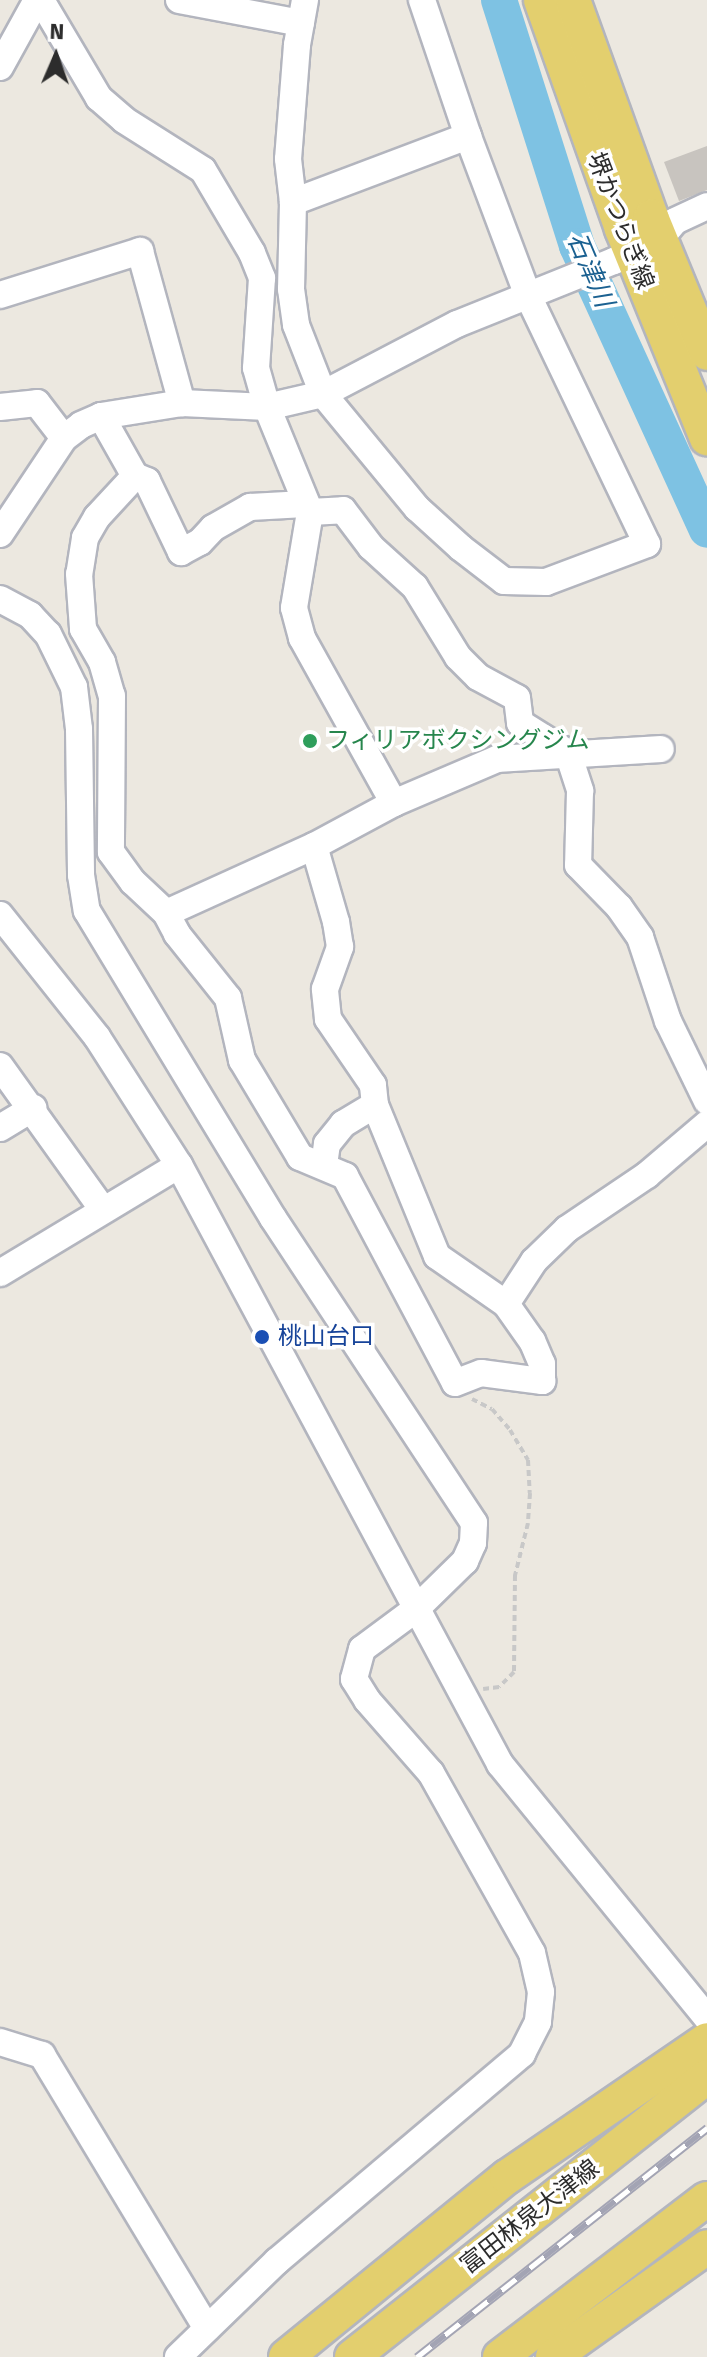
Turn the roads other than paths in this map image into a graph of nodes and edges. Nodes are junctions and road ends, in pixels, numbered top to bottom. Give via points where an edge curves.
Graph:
1 (39, 0) edge
2 (179, 0) edge
3 (422, 0) edge
4 (541, 0) edge
5 (573, 0) edge
6 (303, 11) edge
7 (0, 67) edge
8 (468, 136) junction
9 (293, 202) junction
10 (707, 206) edge
11 (633, 252) junction
12 (0, 295) edge
13 (528, 296) junction
14 (707, 353) edge
15 (323, 394) junction
16 (182, 403) junction
17 (0, 407) edge
18 (267, 407) junction
19 (101, 416) junction
20 (64, 438) junction
21 (707, 438) edge
22 (135, 476) junction
23 (308, 508) junction
24 (0, 534) edge
25 (0, 599) edge
26 (661, 749) dead end
27 (568, 753) junction
28 (394, 803) junction
29 (314, 846) junction
30 (166, 913) junction
31 (0, 915) edge
32 (0, 1066) edge
33 (707, 1101) edge
34 (375, 1105) junction
35 (33, 1108) junction
36 (707, 1124) edge
37 (0, 1128) edge
38 (179, 1165) junction
39 (324, 1165) junction
40 (103, 1210) junction
41 (0, 1273) edge
42 (506, 1304) junction
43 (416, 1609) junction
44 (707, 2018) edge
45 (707, 2040) edge
46 (0, 2042) edge
47 (707, 2077) edge
48 (707, 2199) edge
49 (707, 2247) edge
50 (207, 2328) junction
51 (178, 2357) edge
52 (286, 2357) edge
53 (352, 2357) edge
54 (500, 2357) edge
55 (553, 2357) edge

1 - 7 street
1 - 18 street via 99,98 203,170 234,219 262,278 256,368
2 - 6 street
3 - 8 street
4 - 11 main road, 堺かつらぎ線
5 - 11 main road, 堺かつらぎ線
6 - 9 street via 288,159
8 - 9 street
8 - 13 street
9 - 15 street via 291,289 296,325
10 - 11 street via 675,221
11 - 13 street
11 - 14 main road, 堺かつらぎ線
11 - 21 main road, 堺かつらぎ線
12 - 16 street via 140,251
13 - 15 street via 457,324
13 - 15 street via 647,544 546,582 504,581 417,508
15 - 18 street
16 - 18 street
16 - 19 street
17 - 20 street via 37,403
18 - 23 street
19 - 20 street
19 - 22 street
20 - 24 street
22 - 23 street via 147,481 181,552 250,507
22 - 30 street via 85,538 80,611 112,696 111,852
23 - 27 street via 343,510 371,547 415,587 458,657 478,677 517,698 520,723
23 - 28 street via 294,608 302,638
25 - 43 street via 30,615 48,634 74,687 87,911 273,1218 474,1523 465,1561
26 - 27 street
27 - 28 street via 497,759
27 - 33 street via 580,791 578,865 640,937 668,1021
28 - 29 street
29 - 30 street
29 - 34 street via 340,947 325,989 326,1010 373,1085
30 - 39 street via 228,998 242,1060 279,1127 300,1157
31 - 38 street via 97,1037
32 - 35 street
34 - 39 street via 343,1124 327,1144
34 - 42 street via 437,1256
35 - 37 street
35 - 40 street
36 - 42 street via 647,1175 567,1229 534,1261
38 - 40 street
38 - 43 street
39 - 42 street via 345,1176 455,1383 481,1373 542,1381 542,1364 532,1341
40 - 41 street
43 - 44 street via 500,1764
43 - 50 street via 362,1649 354,1679 431,1773 532,1953 541,1992 538,2022 522,2054 277,2261
45 - 52 main road via 507,2177
46 - 50 street via 42,2055
47 - 53 main road, 富田林泉大津線
48 - 54 main road
49 - 55 main road
50 - 51 street

